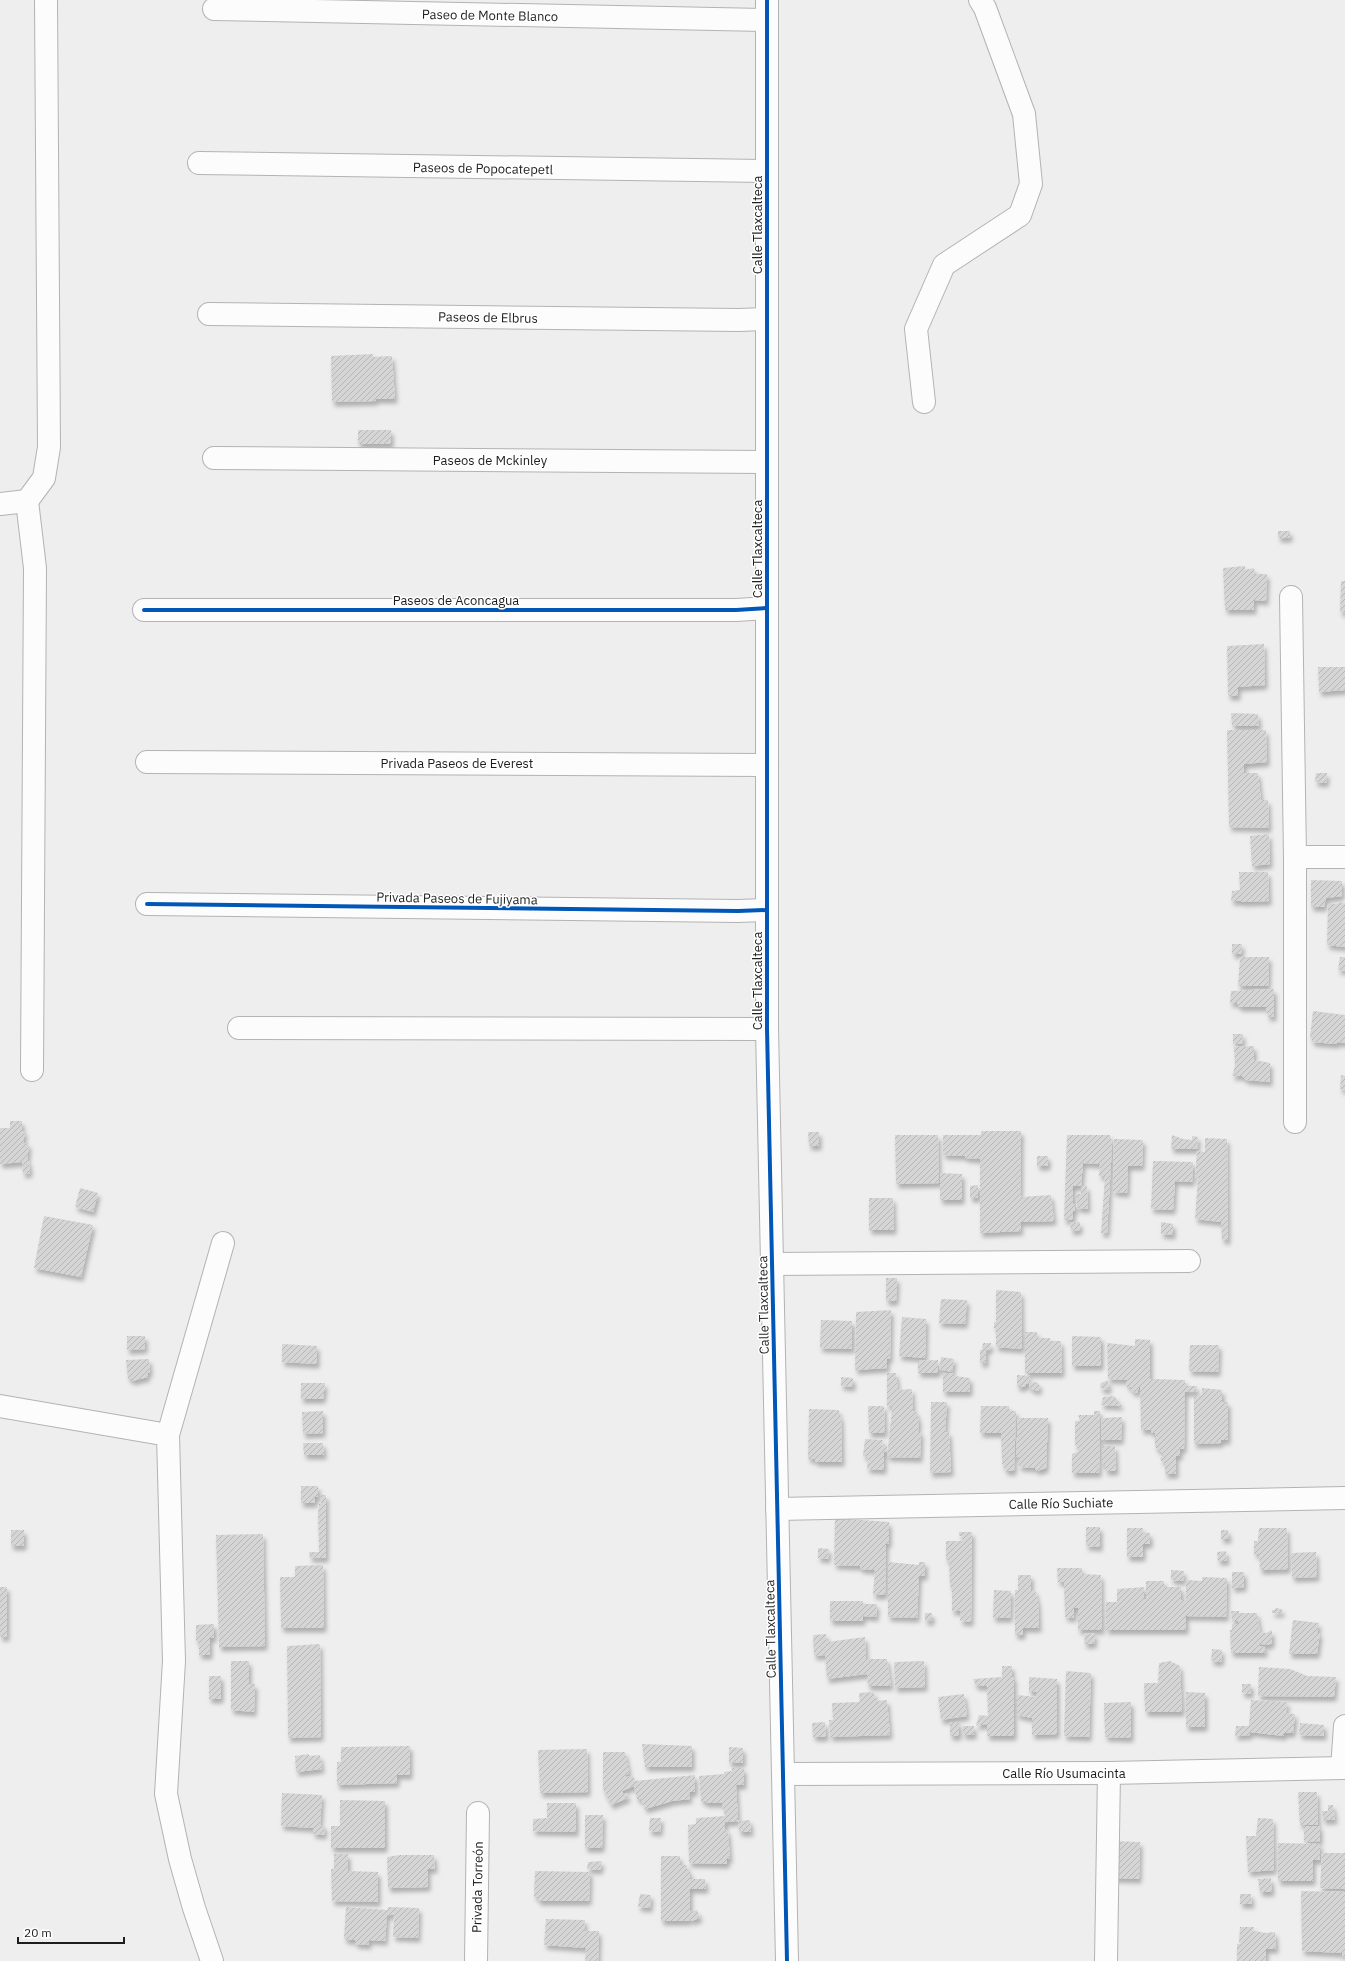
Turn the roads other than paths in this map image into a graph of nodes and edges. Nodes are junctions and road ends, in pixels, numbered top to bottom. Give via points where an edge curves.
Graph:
1 (46, 0) edge
2 (980, 0) edge
3 (214, 8) dead end
4 (767, 10) edge
5 (199, 163) dead end
6 (767, 171) junction
7 (209, 314) dead end
8 (767, 319) junction
9 (924, 402) dead end
10 (214, 458) dead end
11 (767, 462) junction
12 (27, 501) junction
13 (0, 504) edge
14 (1292, 597) dead end
15 (767, 608) junction
16 (144, 610) dead end
17 (147, 762) dead end
18 (767, 765) junction
19 (1296, 856) junction
20 (1345, 857) edge
21 (147, 904) dead end
22 (767, 910) junction
23 (239, 1028) dead end
24 (767, 1029) junction
25 (32, 1070) dead end
26 (1295, 1122) dead end
27 (223, 1243) dead end
28 (1189, 1261) dead end
29 (772, 1264) junction
30 (0, 1406) edge
31 (168, 1435) junction
32 (1345, 1498) edge
33 (777, 1509) junction
34 (1345, 1726) edge
35 (1344, 1768) edge
36 (1109, 1773) junction
37 (783, 1774) junction
38 (478, 1814) dead end
39 (212, 1961) edge
40 (476, 1961) edge
41 (787, 1961) edge
42 (1106, 1961) edge

1 - 12 street via 49,447 44,478
2 - 9 street via 1024,114 1031,184 1020,215 944,266 916,328
3 - 4 street, Paseo de Monte Blanco
4 - 6 street, Calle Tlaxcalteca
5 - 6 street, Paseos de Popocatepetl
6 - 8 street, Calle Tlaxcalteca
7 - 8 street, Paseos de Elbrus
8 - 11 street, Calle Tlaxcalteca
10 - 11 street, Paseos de Mckinley
11 - 15 street, Calle Tlaxcalteca
12 - 13 street
12 - 25 street via 35,568
14 - 19 street
15 - 16 street, Paseos de Aconcagua
15 - 18 street, Calle Tlaxcalteca
17 - 18 street, Privada Paseos de Everest
18 - 22 street, Calle Tlaxcalteca
19 - 20 street
19 - 26 street
21 - 22 street, Privada Paseos de Fujiyama
22 - 24 street, Calle Tlaxcalteca
23 - 24 street
24 - 29 street, Calle Tlaxcalteca
27 - 31 street
28 - 29 street
29 - 33 street, Calle Tlaxcalteca
30 - 31 street
31 - 39 street via 174,1662 166,1794 180,1859
32 - 33 street, Calle Río Suchiate
33 - 37 street, Calle Tlaxcalteca
34 - 35 street
35 - 36 street, Calle Río Usumacinta
36 - 37 street, Calle Río Usumacinta
36 - 42 street
37 - 41 street, Calle Tlaxcalteca
38 - 40 street, Privada Torreón

